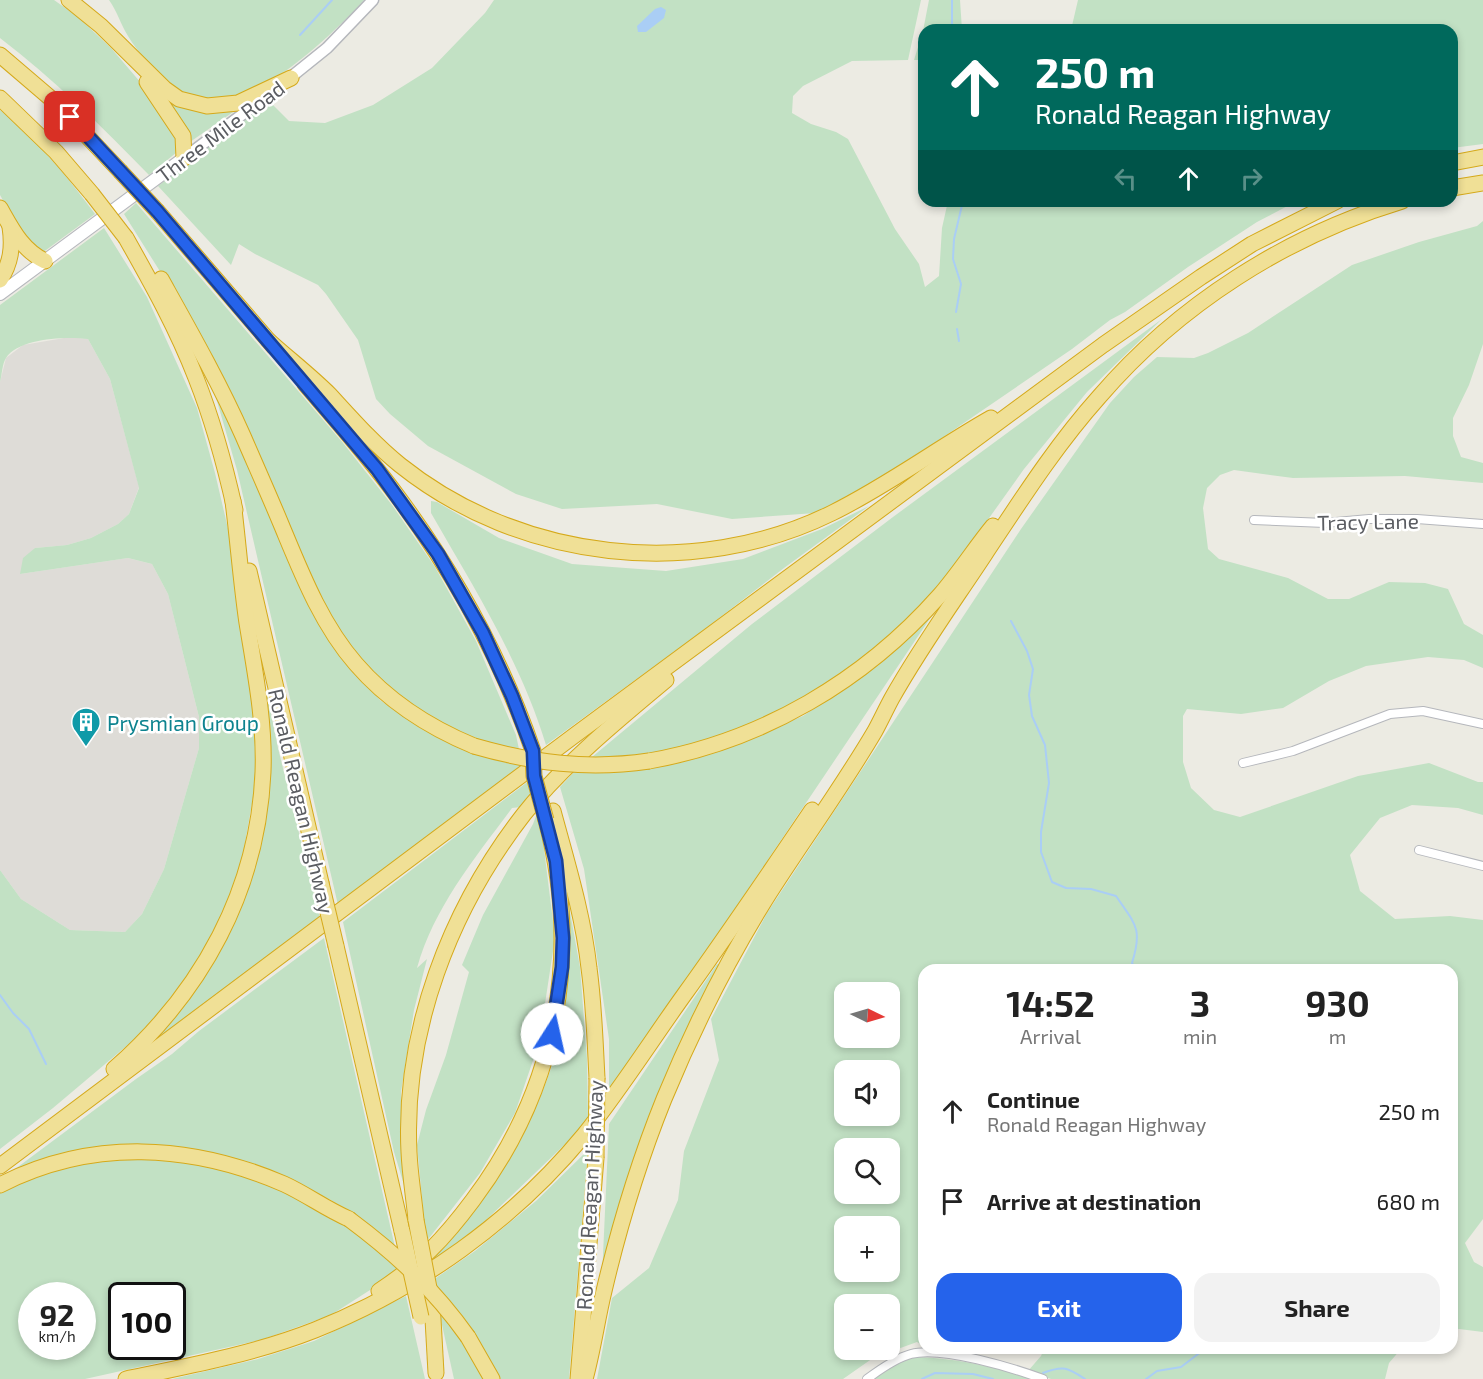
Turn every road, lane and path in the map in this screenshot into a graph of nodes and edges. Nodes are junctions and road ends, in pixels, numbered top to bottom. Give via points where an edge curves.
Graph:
1 (69, 0) edge
2 (373, 0) edge
3 (127, 52) junction
4 (0, 55) edge
5 (291, 78) junction
6 (0, 98) edge
7 (1483, 157) edge
8 (184, 158) junction
9 (1458, 162) edge
10 (1483, 183) edge
11 (1458, 187) edge
12 (1325, 207) edge
13 (1386, 207) edge
14 (0, 208) edge
15 (9, 224) junction
16 (126, 238) junction
17 (45, 261) junction
18 (0, 280) edge
19 (0, 294) edge
20 (269, 341) junction
21 (1037, 396) junction
22 (1065, 438) junction
23 (233, 501) junction
24 (1254, 519) dead end
25 (1483, 524) edge
26 (728, 624) junction
27 (892, 698) junction
28 (1483, 724) edge
29 (1244, 763) dead end
30 (549, 816) junction
31 (1419, 850) dead end
32 (1483, 866) edge
33 (44, 1134) junction
34 (0, 1166) edge
35 (0, 1185) edge
36 (337, 1320) junction
37 (918, 1353) edge
38 (929, 1354) edge
39 (436, 1376) edge
40 (126, 1379) edge
41 (492, 1379) edge
42 (578, 1379) edge
43 (585, 1379) edge
44 (867, 1379) edge
45 (1043, 1379) edge

1 - 3 highway
2 - 5 street, Three Mile Road via 327,48
3 - 5 highway via 179,99 207,106 238,103
3 - 8 highway via 177,124 183,136
4 - 20 highway, Ronald Reagan Highway, bridge via 55,102 120,171
5 - 8 street, Three Mile Road
6 - 16 highway, bridge via 56,152
7 - 9 highway
8 - 17 main road, Three Mile Road
10 - 11 highway
12 - 21 highway via 1252,244 1201,277
13 - 22 highway via 1318,232 1273,255 1208,298 1117,377
14 - 15 highway
15 - 17 highway via 22,245
15 - 18 highway via 12,250
16 - 22 highway, bridge via 157,272 204,356 311,592 332,632 355,663 398,704 427,724 474,746 520,759 613,766 682,755 751,732 823,695 904,633 941,594
16 - 23 highway, Ronald Reagan Highway via 161,301 196,379
17 - 19 main road, Three Mile Road
20 - 21 highway via 401,466 449,498 495,521 543,538 631,553 719,549 797,528 850,504 964,433
20 - 30 highway, Ronald Reagan Highway, bridge via 377,469 438,554 512,696 533,751
21 - 26 highway
22 - 27 highway
23 - 33 highway via 262,733 261,795 247,866 225,926 181,999 135,1050 74,1101
23 - 39 highway, Ronald Reagan Highway, bridge
24 - 25 street, Tracy Lane via 1325,523 1420,519
26 - 33 highway
26 - 39 highway, bridge via 701,652 604,733 542,794 509,835 466,903 437,973 417,1052 409,1150 416,1220 432,1301
27 - 36 highway via 614,1097 562,1160 448,1259 408,1285
27 - 43 highway via 876,730 734,953 677,1070 654,1125 618,1239
28 - 29 street via 1406,711 1377,718 1293,751
30 - 36 highway via 560,888 562,967 552,1034 529,1105 489,1179 451,1229 419,1263
30 - 42 highway, Ronald Reagan Highway, bridge via 577,897 589,967 597,1078 596,1158
31 - 32 street
33 - 34 highway
35 - 41 highway, bridge via 42,1167 89,1155 134,1150 184,1154 262,1176 349,1219 404,1264 435,1294
36 - 40 highway via 259,1349
37 - 44 street via 897,1360
38 - 45 street via 970,1358

